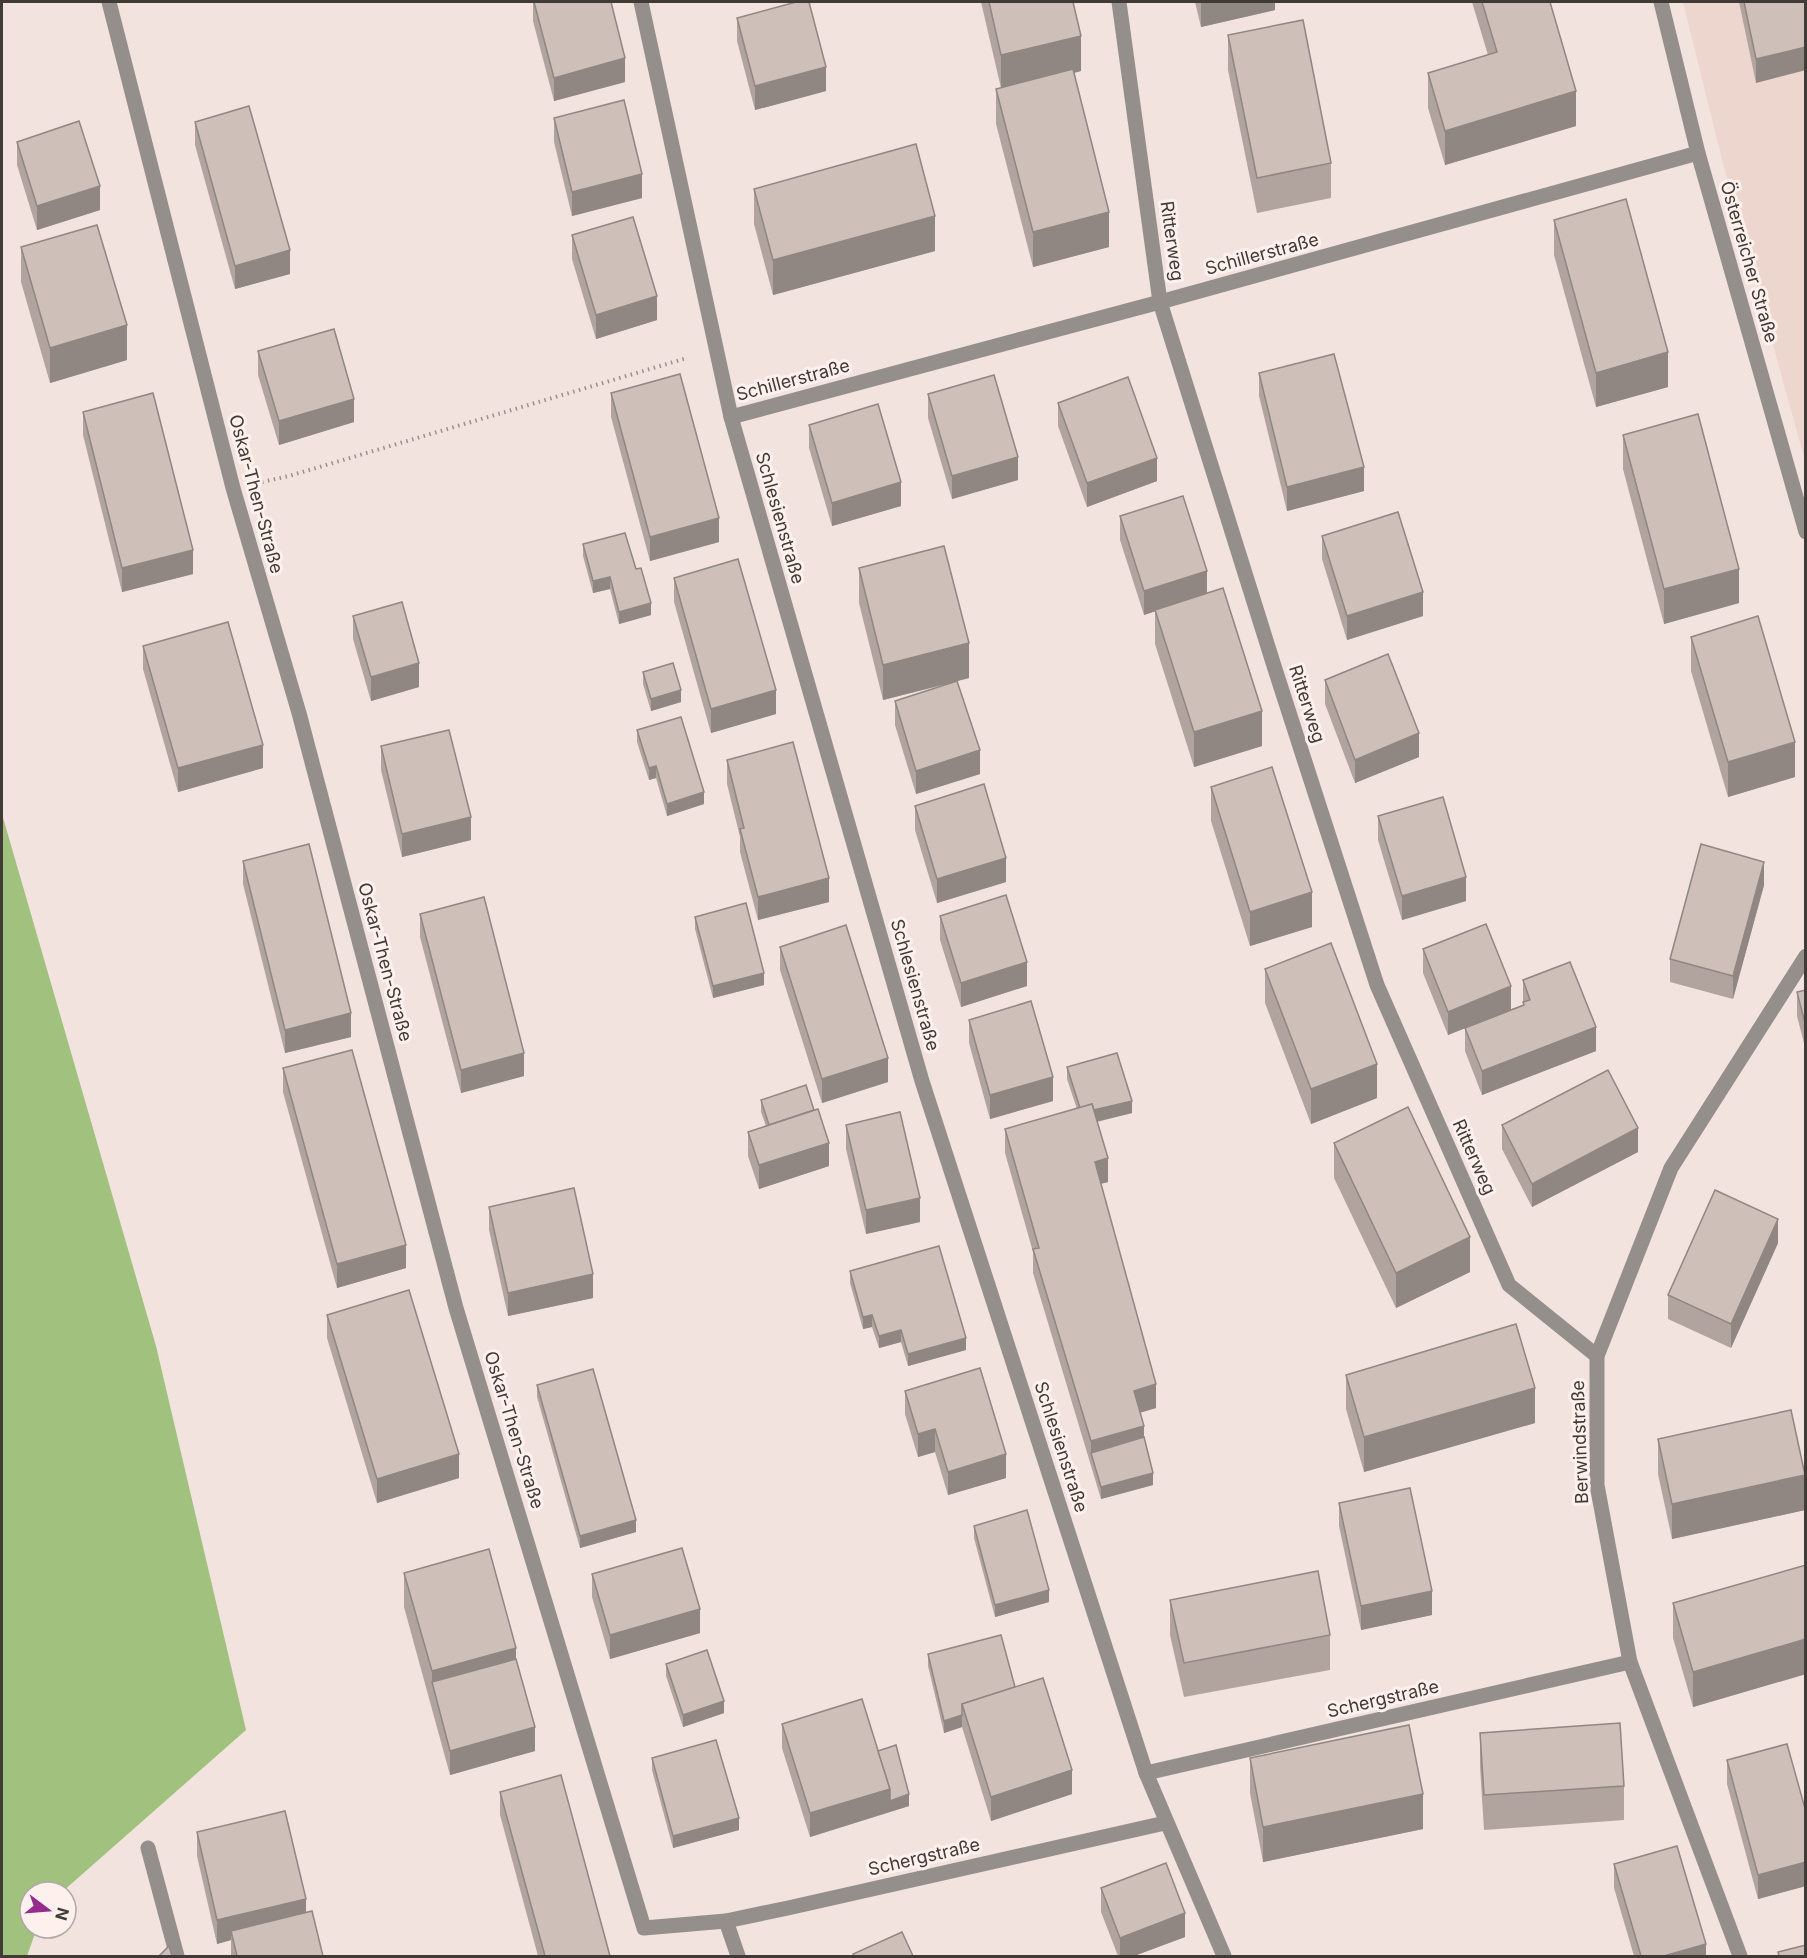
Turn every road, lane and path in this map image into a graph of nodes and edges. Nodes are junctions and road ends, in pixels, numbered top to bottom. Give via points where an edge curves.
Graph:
1 (109, 2) edge
2 (641, 2) edge
3 (1119, 2) edge
4 (1660, 2) edge
5 (1698, 153) junction
6 (1160, 302) junction
7 (716, 350) junction
8 (730, 417) junction
9 (233, 488) junction
10 (1806, 532) edge
11 (1806, 956) edge
12 (1597, 1356) junction
13 (1630, 1662) junction
14 (1146, 1773) junction
15 (1165, 1823) junction
16 (148, 1848) dead end
17 (726, 1920) junction
18 (644, 1928) joint
19 (177, 1956) edge
20 (738, 1956) edge
21 (1224, 1956) edge
22 (1740, 1956) edge

1 - 9 street, Oskar-Then-Straße
2 - 7 street, Schlesienstraße
3 - 6 street, Ritterweg
4 - 5 street, Österreicher Straße
5 - 6 street, Schillerstraße
5 - 10 street, Österreicher Straße
6 - 8 street, Schillerstraße
6 - 12 street, Ritterweg via 1377,985 1509,1285
7 - 8 street, Schlesienstraße
7 - 9 path via 289,476
8 - 14 street, Schlesienstraße via 922,1081
9 - 18 street, Oskar-Then-Straße via 299,714 456,1308
11 - 12 street, Berwindstraße via 1671,1168
12 - 13 street, Berwindstraße via 1597,1485
13 - 14 street, Schergstraße
13 - 22 street, Berwindstraße
14 - 15 street, Schlesienstraße
15 - 17 street, Schergstraße
15 - 21 street, Schlesienstraße
16 - 19 street
17 - 18 street, Schergstraße
17 - 20 street

